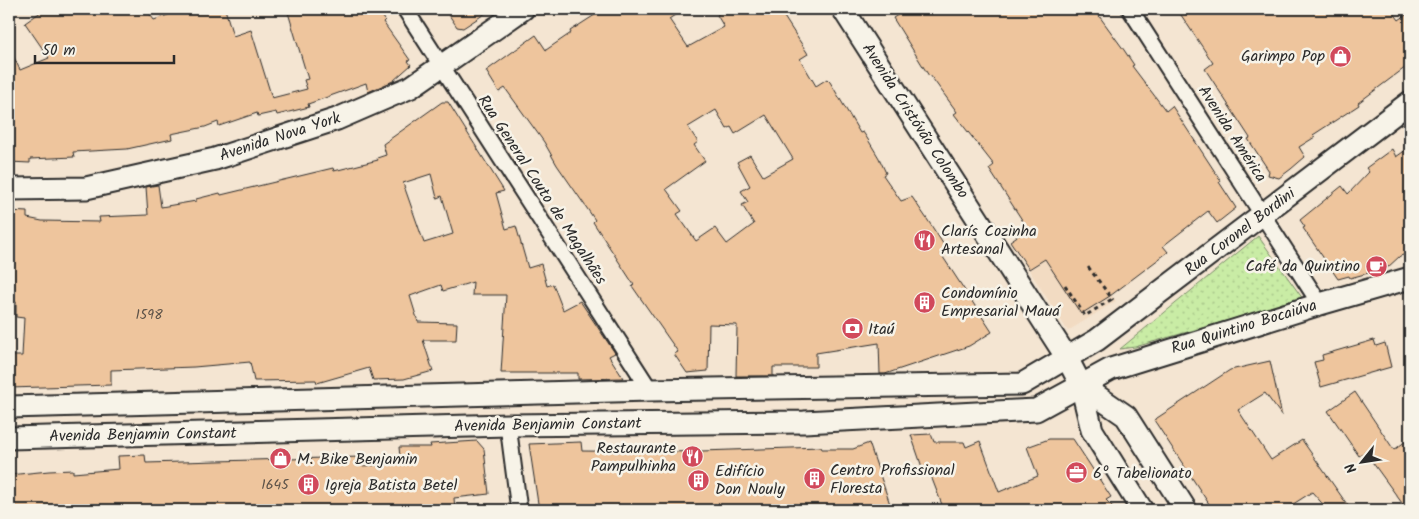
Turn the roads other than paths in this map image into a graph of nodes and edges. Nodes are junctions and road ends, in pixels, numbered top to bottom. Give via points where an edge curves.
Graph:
1 (405, 9) edge
2 (523, 9) edge
3 (844, 9) edge
4 (1130, 9) edge
5 (442, 67) junction
6 (1410, 102) edge
7 (9, 189) edge
8 (1263, 214) junction
9 (1410, 278) edge
10 (1320, 304) junction
11 (1067, 358) junction
12 (1081, 385) junction
13 (650, 390) junction
14 (9, 407) edge
15 (508, 425) junction
16 (9, 438) edge
17 (519, 510) edge
18 (1142, 510) edge
19 (1186, 510) edge

1 - 5 street, Rua General Couto de Magalhães
2 - 5 main road, Avenida Nova York
3 - 11 main road, Avenida Cristóvão Colombo
4 - 8 street, Avenida América
5 - 7 main road, Avenida Nova York via 411,87 337,119 215,159 86,188
5 - 13 street, Rua General Couto de Magalhães
6 - 8 main road, Rua Coronel Bordini
8 - 10 street, Avenida América
8 - 11 main road, Rua Coronel Bordini via 1097,340
9 - 10 main road, Rua Quintino Bocaiúva
10 - 12 main road, Rua Quintino Bocaiúva via 1111,369
11 - 12 main road, Avenida Cristóvão Colombo
11 - 13 main road, Avenida Benjamin Constant via 1022,384
12 - 15 main road, Avenida Benjamin Constant via 1036,410 804,422
12 - 18 main road, Avenida Cristóvão Colombo via 1092,430
12 - 19 main road, Avenida Cristóvão Colombo via 1126,416
13 - 14 main road, Avenida Benjamin Constant
15 - 16 main road, Avenida Benjamin Constant
15 - 17 street

